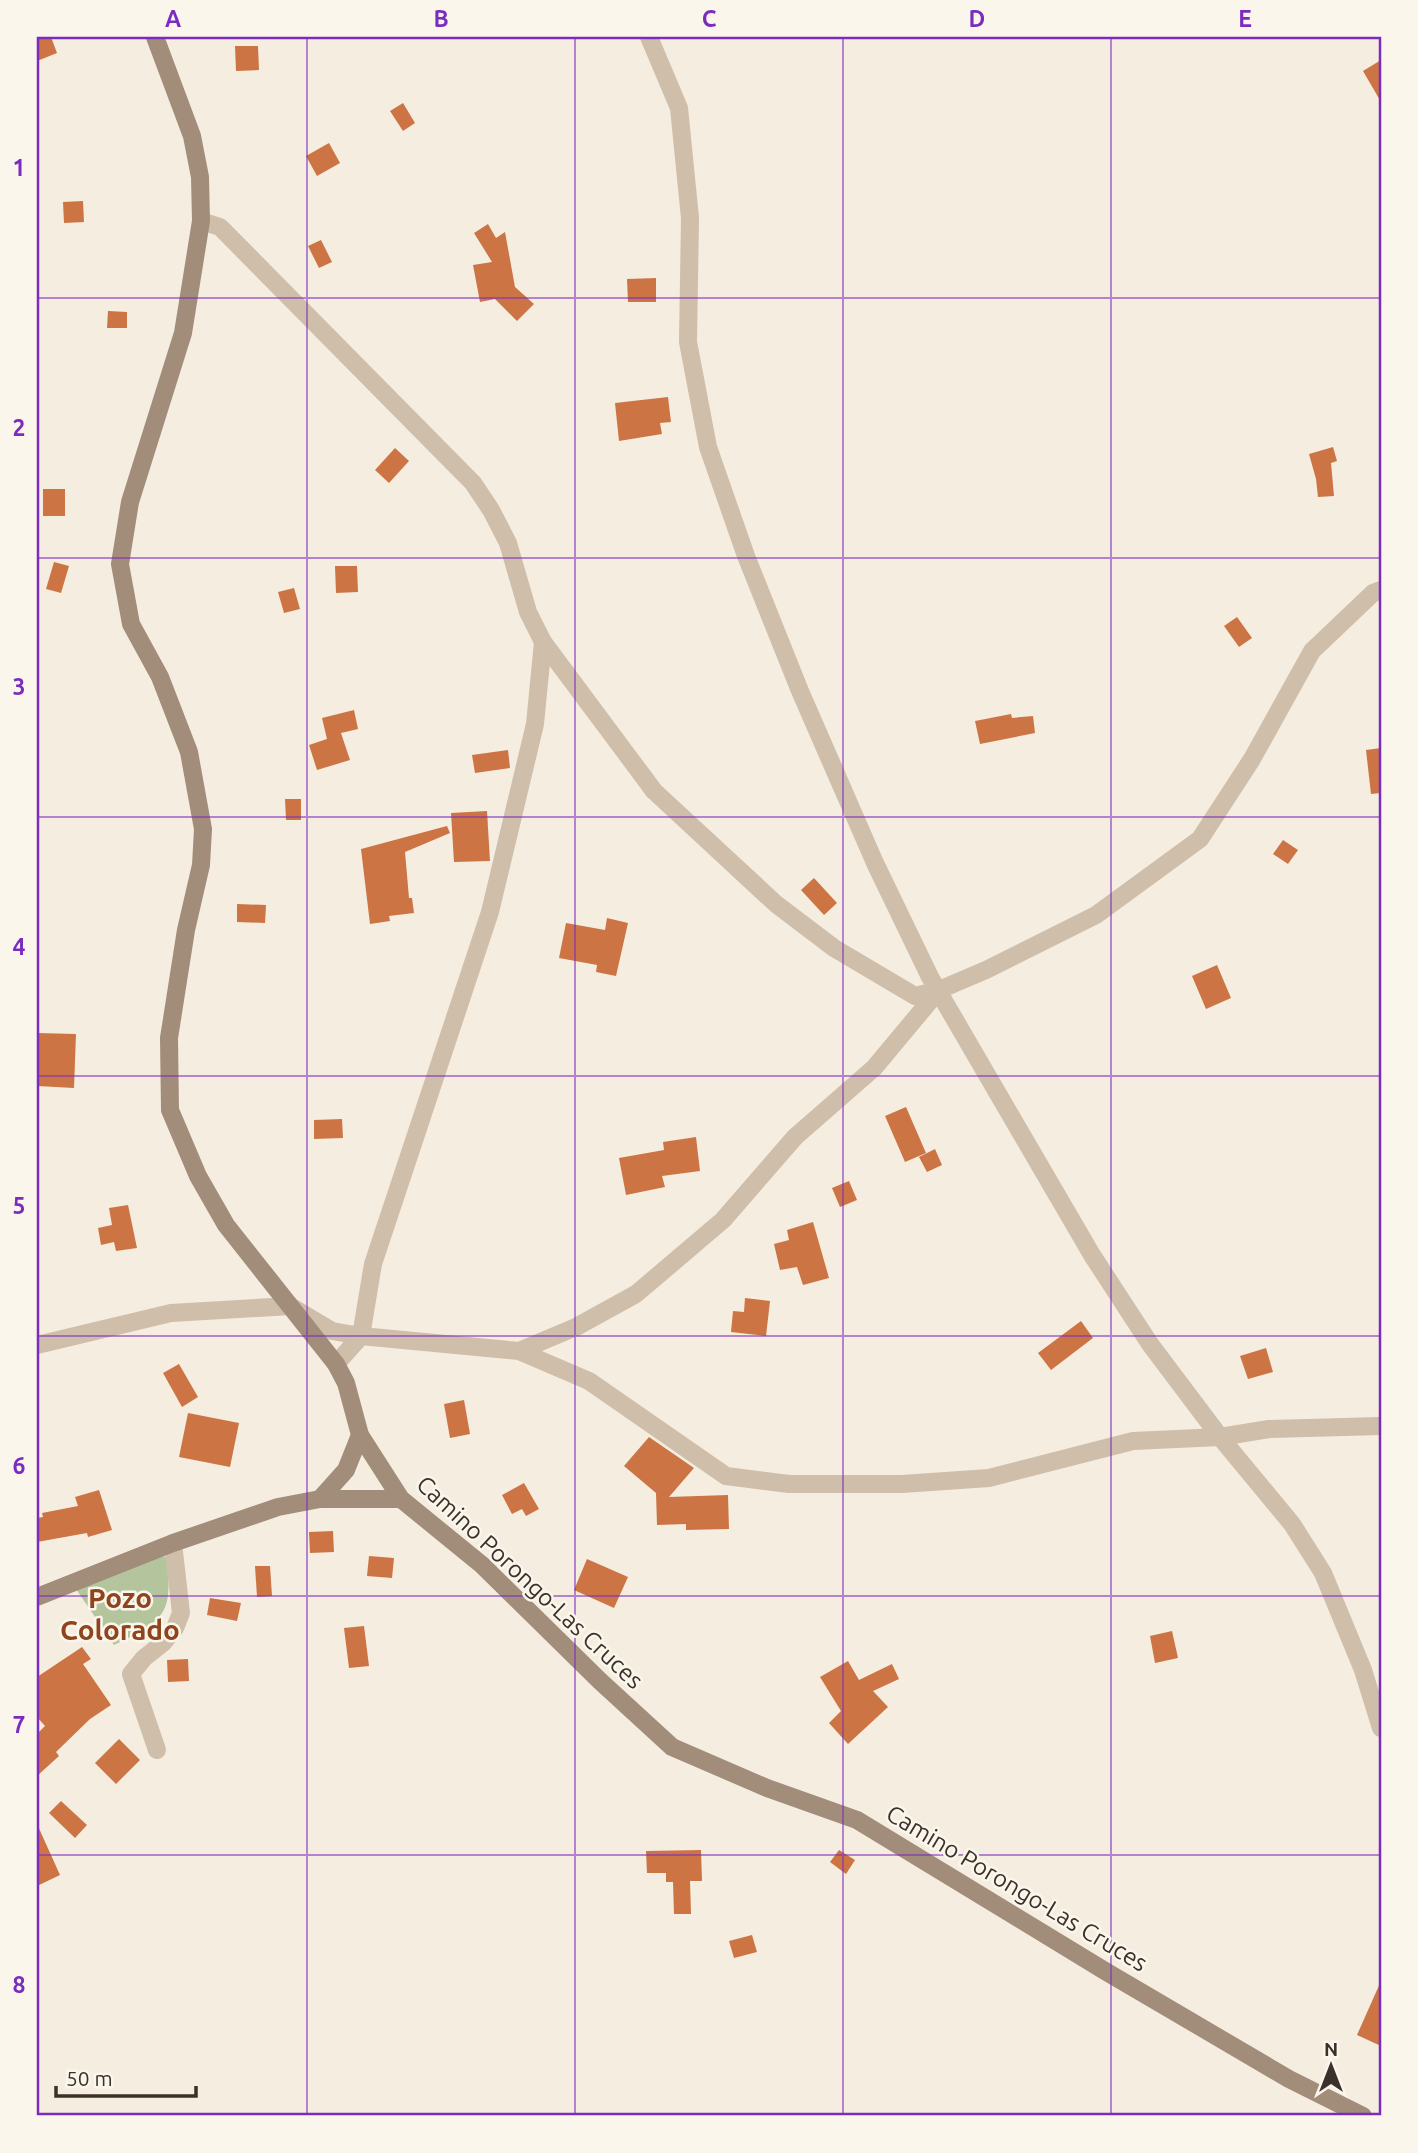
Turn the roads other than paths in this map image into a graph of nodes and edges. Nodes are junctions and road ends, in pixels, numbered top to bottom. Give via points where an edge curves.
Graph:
1 (155, 37) edge
2 (649, 37) edge
3 (201, 221) junction
4 (1381, 590) edge
5 (543, 642) junction
6 (939, 990) junction
7 (290, 1306) junction
8 (361, 1336) junction
9 (37, 1345) edge
10 (519, 1351) junction
11 (336, 1364) junction
12 (1381, 1426) edge
13 (360, 1435) junction
14 (1220, 1437) junction
15 (320, 1499) junction
16 (401, 1499) junction
17 (173, 1543) junction
18 (37, 1597) edge
19 (1381, 1728) edge
20 (157, 1750) dead end
21 (1363, 2116) edge

1 - 3 main road, Camino Porongo-Las Cruces via 192,136 200,177
2 - 6 street via 679,108 690,218 688,342 708,447 800,691 875,863
3 - 5 street via 220,227 473,484 508,543 528,612
3 - 7 main road, Camino Porongo-Las Cruces via 183,332 130,502 120,564 131,624 160,677 189,752 202,828 201,865 169,1038 170,1110 198,1176 226,1225
4 - 6 street via 1312,651 1252,759 1200,839 1096,915
5 - 6 street via 654,792 767,896 834,948 915,996
5 - 8 street via 535,724 490,912 373,1264
6 - 10 street via 874,1068 795,1138 723,1220 636,1294
6 - 14 street via 1092,1255 1150,1344
7 - 8 street via 332,1331
7 - 9 street via 171,1313
7 - 11 main road, Camino Porongo-Las Cruces
8 - 10 street
8 - 11 street
10 - 14 street via 589,1381 726,1476 789,1484 989,1478 1133,1441
11 - 13 main road, Camino Porongo-Las Cruces
12 - 14 street via 1269,1429
13 - 15 main road via 346,1470
13 - 16 main road, Camino Porongo-Las Cruces
14 - 19 street via 1292,1524 1324,1573
15 - 16 main road
15 - 17 main road via 278,1507
16 - 21 main road, Camino Porongo-Las Cruces via 482,1565 672,1747 857,1820 1290,2080
17 - 18 main road
17 - 20 street via 181,1613 175,1628 131,1674

